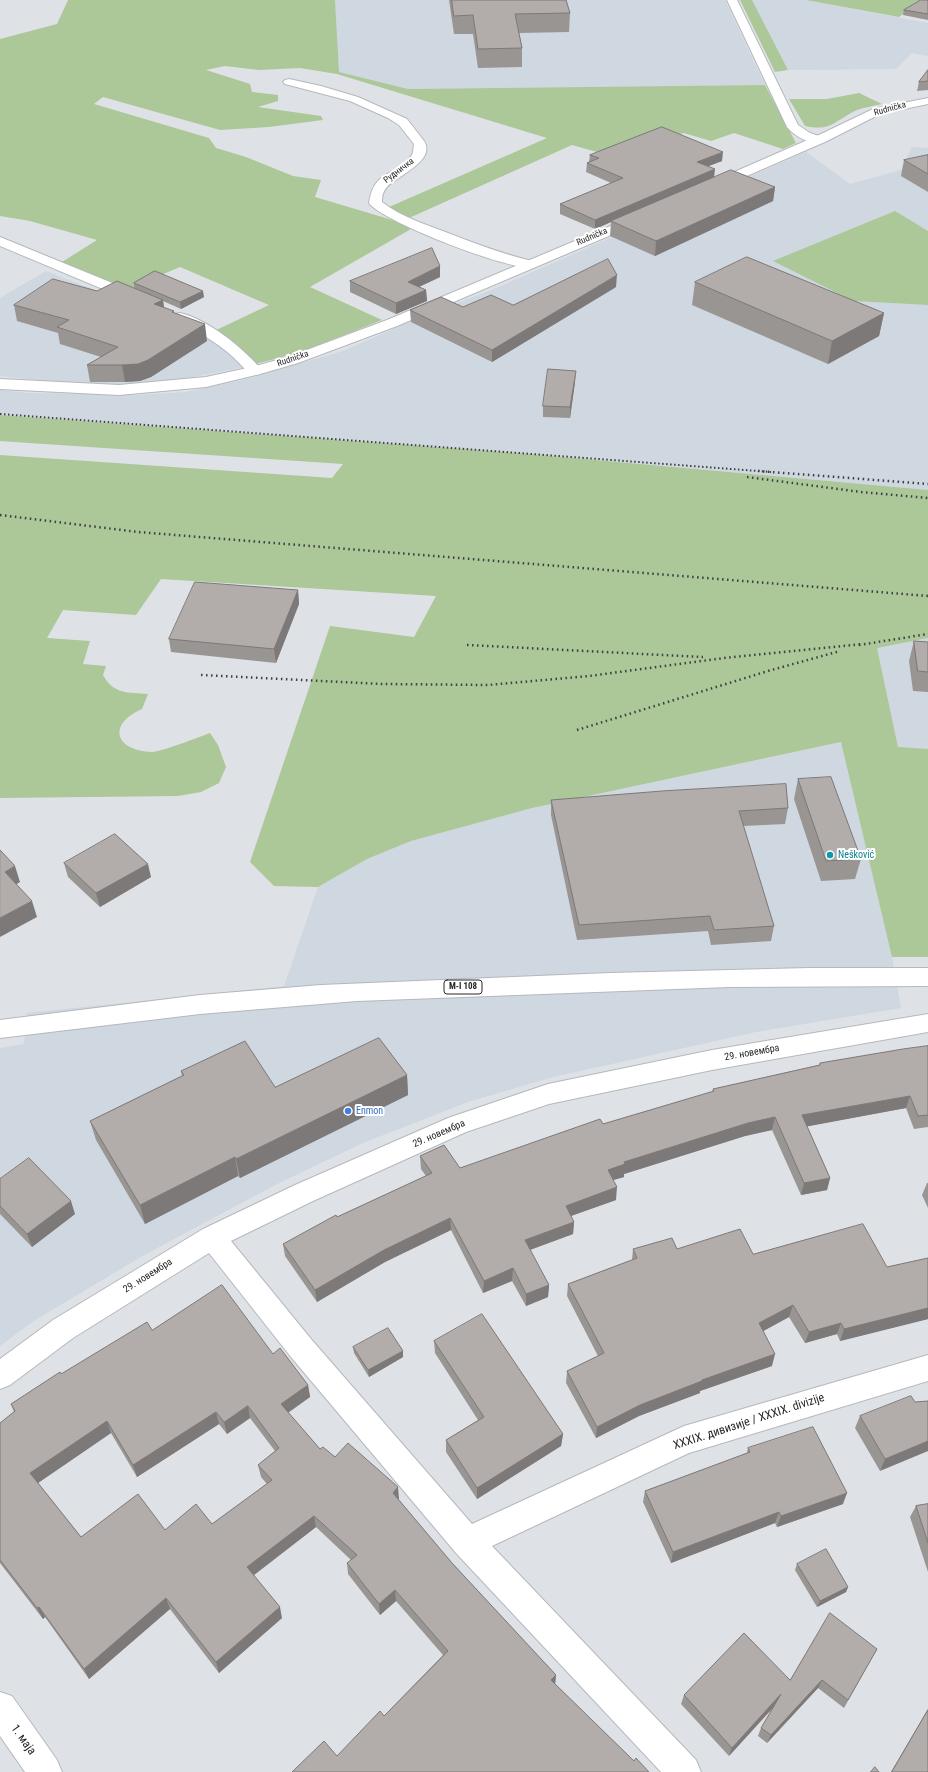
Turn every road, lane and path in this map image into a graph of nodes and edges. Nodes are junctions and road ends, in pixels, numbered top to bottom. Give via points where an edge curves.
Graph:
1 (732, 0) edge
2 (289, 82) dead end
3 (928, 101) edge
4 (818, 140) junction
5 (700, 191) edge
6 (651, 213) edge
7 (0, 241) edge
8 (527, 264) junction
9 (144, 301) edge
10 (167, 310) edge
11 (255, 371) junction
12 (0, 384) edge
13 (928, 977) edge
14 (928, 1023) edge
15 (0, 1029) edge
16 (212, 1237) junction
17 (928, 1368) edge
18 (0, 1376) edge
19 (467, 1542) junction
20 (0, 1708) edge
21 (45, 1772) edge
22 (684, 1772) edge

1 - 4 street via 793,126 806,136
2 - 8 street, Рудничка via 354,99 392,116 403,122 420,144 418,156 412,163 379,186 375,203 384,211 399,220 494,256
3 - 4 street, Rudnička via 877,111
4 - 5 street, Rudnička
6 - 8 street, Rudnička
7 - 9 street
8 - 11 street, Rudnička via 392,323 293,360
10 - 11 street via 225,342 245,358
11 - 12 street, Rudnička via 206,382 137,389 76,389
13 - 15 street, M-I 108 via 836,975 320,994 189,1006
14 - 16 street, 29. новембра via 712,1060 548,1094 456,1126
16 - 18 street, 29. новембра via 63,1329
16 - 19 street via 301,1348
17 - 19 street, XXXIX. дивизије / XXXIX. divizije via 684,1440
19 - 22 street
20 - 21 street, 1. маја

